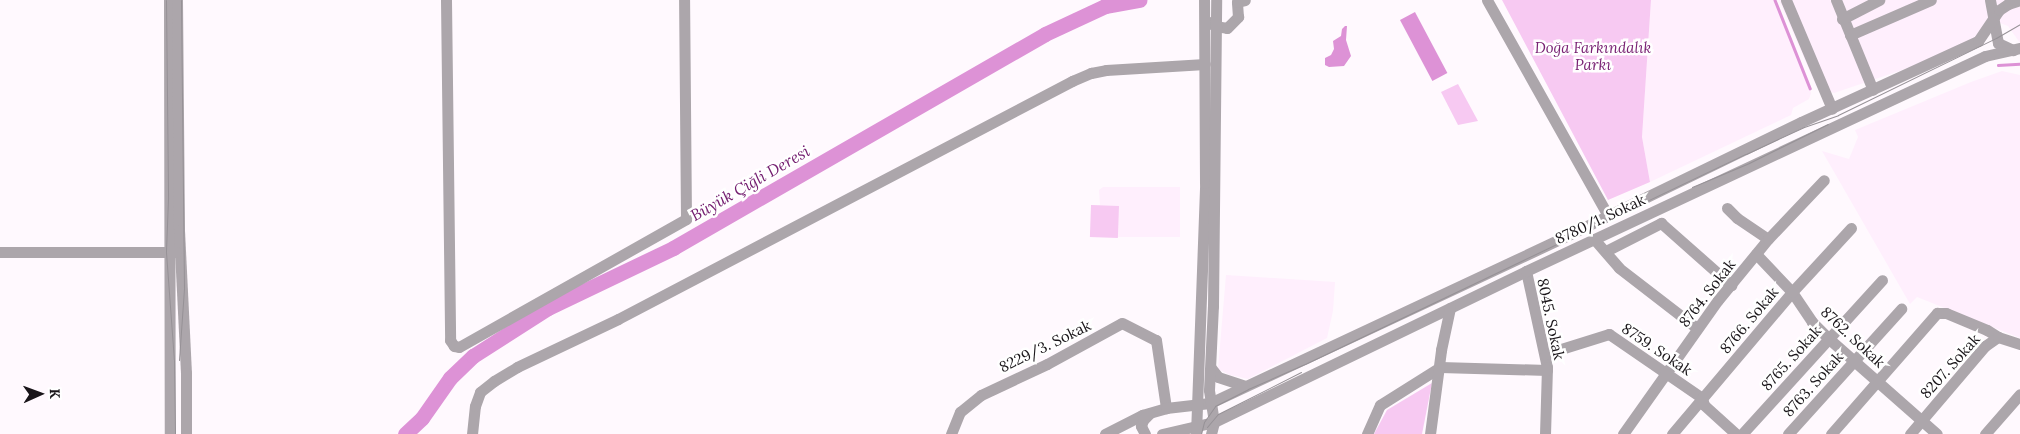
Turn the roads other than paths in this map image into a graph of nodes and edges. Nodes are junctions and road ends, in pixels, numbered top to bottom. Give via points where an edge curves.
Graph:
1 (168, 0) edge
2 (177, 0) edge
3 (446, 0) edge
4 (684, 0) edge
5 (1487, 0) edge
6 (1786, 0) edge
7 (1836, 0) edge
8 (1879, 0) edge
9 (1931, 0) edge
10 (1990, 0) edge
11 (1204, 1) edge
12 (1241, 1) edge
13 (2019, 1) edge
14 (1216, 2) edge
15 (1204, 18) junction
16 (1992, 18) junction
17 (1842, 19) junction
18 (1216, 26) junction
19 (1850, 35) junction
20 (2017, 50) edge
21 (1204, 64) junction
22 (1873, 90) junction
23 (1828, 111) junction
24 (1831, 129) junction
25 (1824, 180) dead end
26 (1726, 208) dead end
27 (1608, 216) junction
28 (1851, 228) dead end
29 (1594, 238) junction
30 (1768, 239) junction
31 (1606, 251) junction
32 (0, 252) edge
33 (175, 252) junction
34 (1756, 254) junction
35 (1526, 271) junction
36 (1882, 280) dead end
37 (1731, 285) junction
38 (1792, 292) junction
39 (1450, 308) junction
40 (1901, 309) dead end
41 (1697, 328) junction
42 (1998, 337) junction
43 (1828, 338) junction
44 (2020, 344) edge
45 (1545, 354) junction
46 (1854, 361) junction
47 (1440, 367) junction
48 (1211, 368) junction
49 (1547, 370) junction
50 (1668, 374) junction
51 (1877, 381) junction
52 (1245, 386) junction
53 (2020, 394) edge
54 (1702, 398) junction
55 (1210, 403) junction
56 (1196, 406) junction
57 (1166, 408) junction
58 (1151, 412) junction
59 (1922, 421) junction
60 (1214, 422) junction
61 (1196, 430) edge
62 (170, 434) edge
63 (186, 434) edge
64 (472, 434) edge
65 (951, 434) edge
66 (1105, 434) edge
67 (1145, 434) edge
68 (1162, 434) edge
69 (1211, 434) edge
70 (1367, 434) edge
71 (1430, 434) edge
72 (1545, 434) edge
73 (1623, 434) edge
74 (1672, 434) edge
75 (1736, 434) edge
76 (1742, 434) edge
77 (1788, 434) edge
78 (1831, 434) edge
79 (1910, 434) edge
80 (1937, 434) edge
81 (1985, 434) edge

1 - 33 street
2 - 33 street
3 - 4 street via 450,340 459,347 686,219
5 - 27 street
6 - 23 street
7 - 17 street
8 - 17 street
9 - 19 street
10 - 16 street
11 - 15 street
12 - 14 street
12 - 18 street via 1238,17 1227,28
13 - 16 street via 1999,10
14 - 18 street
15 - 18 street
15 - 21 street
16 - 20 street via 1998,43
16 - 22 street via 1978,41
17 - 19 street
18 - 48 street
19 - 22 street
20 - 24 street, 8780/1. Sokak via 1985,56
21 - 56 street via 1205,183
21 - 64 street via 1106,70 1072,81 618,319 510,372 480,392 474,406
22 - 23 street
23 - 24 street
23 - 27 street
24 - 29 street, 8780/1. Sokak
25 - 30 street, 8764. Sokak
26 - 30 street
27 - 52 street
28 - 38 street, 8766. Sokak
29 - 31 street
29 - 35 street, 8780/1. Sokak
30 - 34 street, 8764. Sokak
31 - 37 street via 1662,223
31 - 41 street via 1619,268
32 - 33 street
33 - 62 street
33 - 63 street via 186,372
34 - 37 street, 8764. Sokak
34 - 38 street, 8762. Sokak
35 - 39 street, 8780/1. Sokak
35 - 45 street, 8045. Sokak
36 - 43 street, 8765. Sokak
37 - 41 street, 8764. Sokak
38 - 43 street, 8762. Sokak via 1812,322
38 - 54 street, 8766. Sokak
39 - 47 street
39 - 60 street, 8780/1. Sokak
40 - 46 street, 8763. Sokak
41 - 50 street, 8764. Sokak
42 - 44 street, 8207. Sokak
42 - 51 street via 1946,313 1937,313
42 - 59 street, 8207. Sokak via 1985,346
43 - 46 street, 8762. Sokak
43 - 76 street, 8765. Sokak
45 - 49 street, 8045. Sokak
45 - 50 street, 8759. Sokak via 1609,334
46 - 51 street, 8762. Sokak
46 - 77 street, 8763. Sokak
47 - 49 street
47 - 70 street via 1380,406
47 - 71 street
48 - 52 street via 1218,377
48 - 55 street
49 - 72 street, 8045. Sokak
50 - 54 street, 8759. Sokak
50 - 73 street, 8764. Sokak
51 - 59 street, 8762. Sokak
51 - 78 street
52 - 55 street
53 - 81 street
54 - 74 street, 8766. Sokak
54 - 75 street, 8759. Sokak via 1704,405
55 - 56 street
55 - 60 street
56 - 57 street
56 - 61 street
57 - 58 street
57 - 65 street, 8229/3. Sokak via 1156,340 1122,323 981,395 960,412
58 - 66 street
58 - 67 street via 1141,426
59 - 79 street, 8207. Sokak
59 - 80 street, 8762. Sokak
60 - 61 street, 8780/1. Sokak
60 - 69 street
61 - 68 street, 8780/1. Sokak

